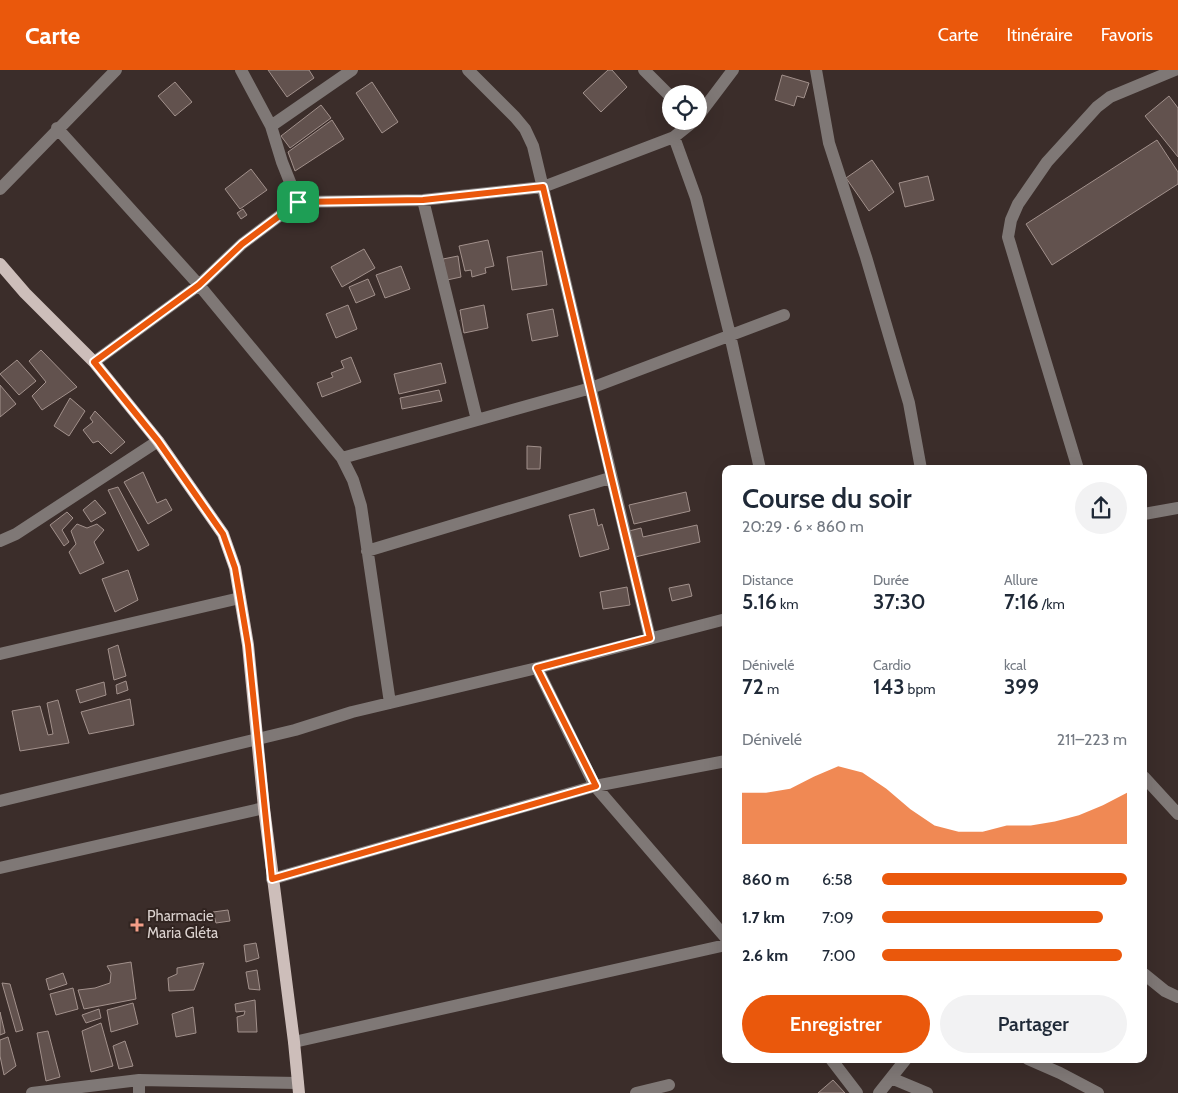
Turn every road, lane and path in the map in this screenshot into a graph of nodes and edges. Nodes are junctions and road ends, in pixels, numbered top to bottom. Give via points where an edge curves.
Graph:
1 (116, 70) edge
2 (241, 70) edge
3 (352, 70) edge
4 (468, 70) edge
5 (644, 70) edge
6 (733, 70) edge
7 (816, 70) edge
8 (1175, 70) edge
9 (662, 88) edge
10 (707, 104) edge
11 (271, 126) junction
12 (58, 128) junction
13 (683, 130) edge
14 (674, 137) junction
15 (543, 187) junction
16 (0, 189) edge
17 (423, 200) junction
18 (298, 202) junction
19 (0, 264) edge
20 (199, 285) junction
21 (784, 315) dead end
22 (730, 335) junction
23 (94, 362) junction
24 (591, 388) junction
25 (476, 420) junction
26 (158, 441) junction
27 (342, 458) junction
28 (759, 465) edge
29 (920, 465) edge
30 (1077, 465) edge
31 (610, 478) junction
32 (1178, 508) edge
33 (1147, 513) edge
34 (0, 541) edge
35 (368, 551) junction
36 (240, 598) junction
37 (722, 620) edge
38 (650, 638) junction
39 (0, 654) edge
40 (537, 668) junction
41 (390, 703) junction
42 (256, 740) junction
43 (722, 762) edge
44 (1147, 780) edge
45 (596, 786) junction
46 (0, 801) edge
47 (264, 808) junction
48 (1178, 814) edge
49 (0, 868) edge
50 (272, 879) junction
51 (722, 933) edge
52 (722, 946) edge
53 (1147, 976) edge
54 (1178, 997) edge
55 (294, 1042) junction
56 (834, 1063) edge
57 (903, 1063) edge
58 (1037, 1063) edge
59 (891, 1078) junction
60 (139, 1080) junction
61 (669, 1085) dead end
62 (299, 1088) edge
63 (32, 1093) edge
64 (139, 1093) edge
65 (636, 1093) edge
66 (857, 1093) edge
67 (879, 1093) edge
68 (927, 1093) edge
69 (1098, 1093) edge

1 - 12 street
2 - 11 street
3 - 11 street
4 - 15 street via 525,129
5 - 9 street
6 - 10 street
7 - 29 street via 829,143 909,403
8 - 30 street via 1110,97 1097,107 1046,162 1011,220 1008,237
11 - 18 street
12 - 16 street
12 - 20 street
13 - 14 street
14 - 15 street
14 - 22 street via 696,198
15 - 17 street
15 - 24 street
17 - 18 street
17 - 25 street
18 - 20 street via 242,244
19 - 23 main road
20 - 23 street
20 - 27 street
21 - 22 street
22 - 24 street
22 - 28 street
23 - 26 main road
24 - 25 street
24 - 31 street
25 - 27 street
26 - 34 street via 16,534
26 - 36 main road via 223,534 235,568
27 - 35 street via 361,506
31 - 35 street
31 - 38 street
32 - 33 street
35 - 41 street
36 - 39 street
36 - 42 main road via 248,645
37 - 38 street
38 - 40 street
40 - 41 street
40 - 45 street
41 - 42 street
42 - 46 street
42 - 47 main road
43 - 45 street
44 - 48 street
45 - 50 street
45 - 51 street
47 - 49 street
47 - 50 main road
50 - 55 main road
52 - 55 street
53 - 54 street
55 - 62 main road
56 - 66 street
57 - 59 street
58 - 69 street
59 - 67 street
59 - 68 street
60 - 62 street
60 - 63 street
60 - 64 street
61 - 65 street

